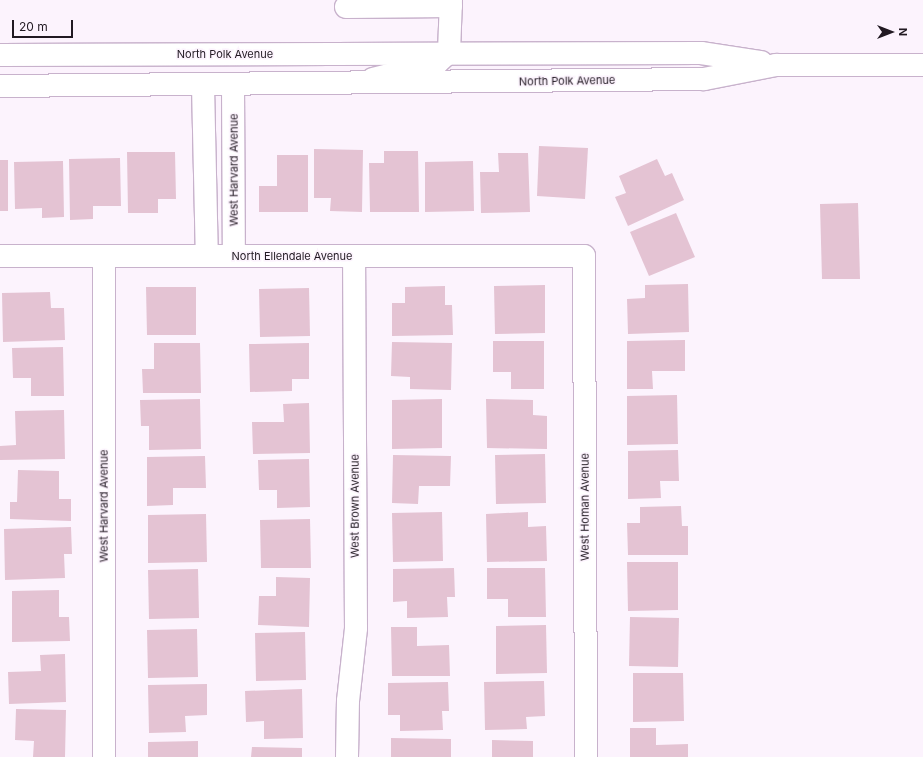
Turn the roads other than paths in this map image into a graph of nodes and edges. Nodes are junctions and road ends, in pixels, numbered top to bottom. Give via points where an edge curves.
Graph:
1 (451, 3) edge
2 (346, 7) dead end
3 (450, 52) junction
4 (0, 55) edge
5 (776, 65) junction
6 (923, 65) edge
7 (357, 84) junction
8 (233, 85) junction
9 (0, 86) edge
10 (204, 86) junction
11 (0, 256) edge
12 (104, 256) junction
13 (206, 256) junction
14 (234, 256) junction
15 (354, 256) junction
16 (584, 256) joint
17 (104, 757) edge
18 (347, 757) edge
19 (586, 757) edge

1 - 2 street
1 - 3 street
3 - 4 street, North Polk Avenue
3 - 5 street, North Polk Avenue via 702,53
3 - 7 street, North Polk Avenue via 437,63
5 - 6 street, North Polk Avenue
5 - 7 street, North Polk Avenue via 704,79
7 - 8 street, North Polk Avenue
8 - 10 street, North Polk Avenue
8 - 14 street, West Harvard Avenue
9 - 10 street, North Polk Avenue
10 - 13 street
11 - 12 street, North Ellendale Avenue
12 - 13 street, North Ellendale Avenue
12 - 17 street, West Harvard Avenue
13 - 14 street, North Ellendale Avenue
14 - 15 street, North Ellendale Avenue
15 - 16 street, North Ellendale Avenue
15 - 18 street, West Brown Avenue via 356,628 348,701
16 - 19 street, West Homan Avenue

